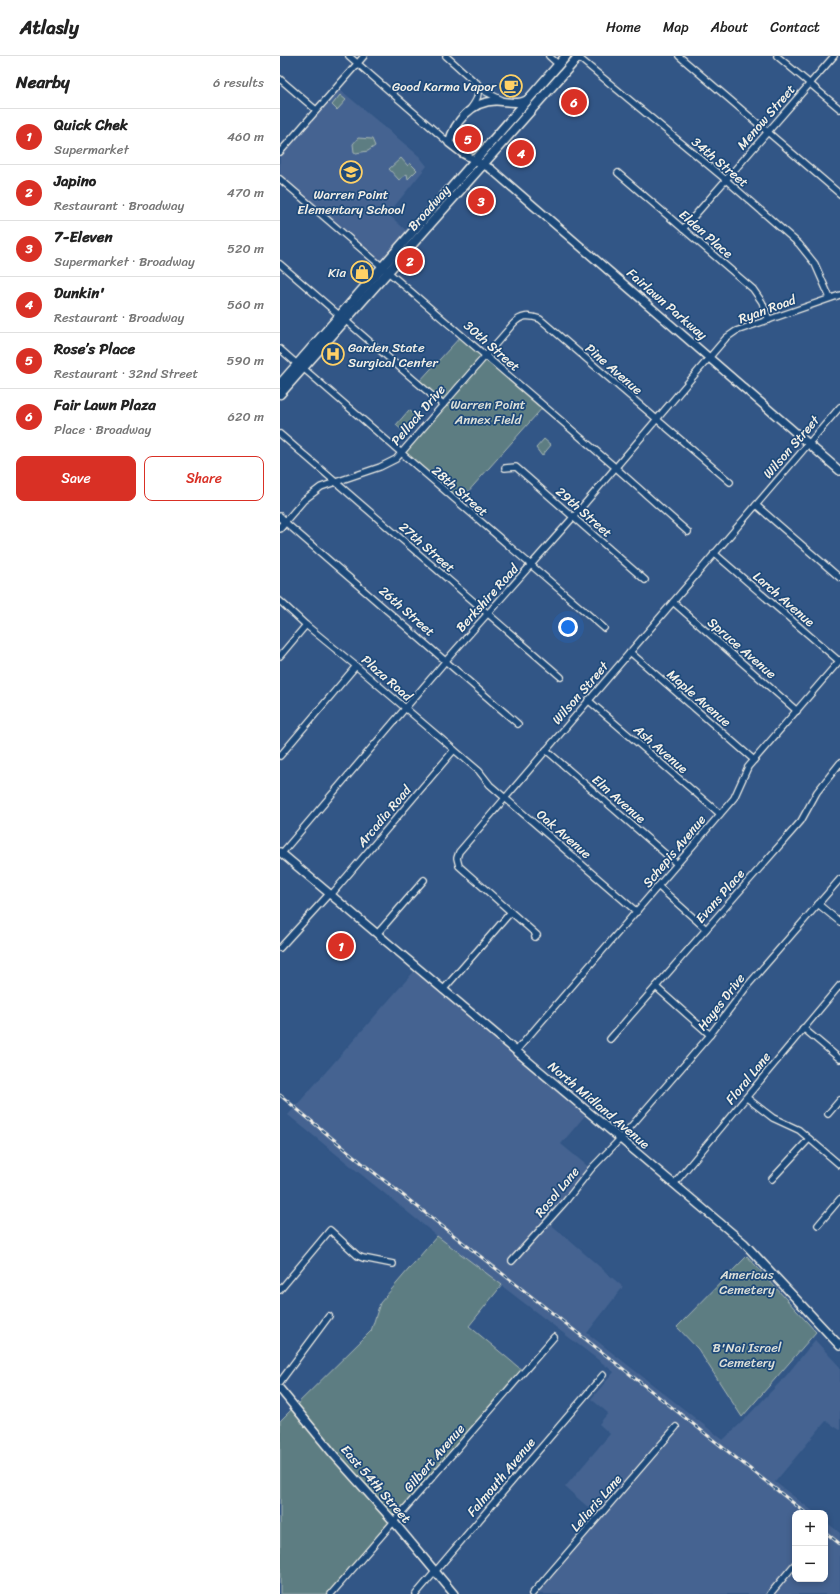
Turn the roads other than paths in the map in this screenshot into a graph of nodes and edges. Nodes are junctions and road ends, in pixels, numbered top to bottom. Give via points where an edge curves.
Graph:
1 (349, 56) edge
2 (364, 56) edge
3 (446, 56) edge
4 (549, 56) edge
5 (566, 56) edge
6 (578, 56) edge
7 (678, 56) edge
8 (777, 56) edge
9 (834, 56) edge
10 (357, 63) junction
11 (559, 64) junction
12 (280, 79) edge
13 (477, 83) junction
14 (810, 83) junction
15 (533, 94) junction
16 (506, 102) junction
17 (471, 108) junction
18 (840, 109) edge
19 (316, 110) junction
20 (768, 132) junction
21 (449, 143) junction
22 (280, 152) edge
23 (475, 160) junction
24 (484, 164) junction
25 (618, 173) dead end
26 (280, 179) edge
27 (726, 180) junction
28 (840, 194) edge
29 (683, 229) junction
30 (280, 264) edge
31 (385, 269) junction
32 (840, 294) edge
33 (830, 298) junction
34 (342, 318) junction
35 (769, 320) junction
36 (280, 349) edge
37 (486, 356) junction
38 (709, 356) junction
39 (300, 366) junction
40 (280, 384) edge
41 (280, 394) edge
42 (443, 404) junction
43 (840, 406) edge
44 (656, 419) junction
45 (280, 434) edge
46 (809, 443) junction
47 (400, 454) junction
48 (616, 467) junction
49 (505, 468) dead end
50 (840, 471) edge
51 (335, 482) junction
52 (730, 482) dead end
53 (756, 505) junction
54 (574, 517) junction
55 (283, 519) edge
56 (280, 528) edge
57 (688, 532) dead end
58 (714, 554) junction
59 (530, 565) junction
60 (840, 578) edge
61 (646, 580) dead end
62 (280, 601) edge
63 (672, 602) junction
64 (487, 614) junction
65 (306, 625) junction
66 (604, 628) dead end
67 (630, 652) junction
68 (280, 656) edge
69 (446, 661) junction
70 (840, 661) edge
71 (356, 666) junction
72 (561, 677) dead end
73 (588, 700) junction
74 (405, 708) junction
75 (797, 711) junction
76 (518, 724) dead end
77 (454, 750) junction
78 (546, 750) junction
79 (280, 756) edge
80 (754, 760) junction
81 (840, 763) edge
82 (479, 771) joint
83 (504, 798) junction
84 (720, 814) junction
85 (281, 853) edge
86 (677, 864) junction
87 (840, 879) edge
88 (424, 880) dead end
89 (658, 886) junction
90 (330, 895) junction
91 (818, 904) junction
92 (511, 912) junction
93 (636, 912) junction
94 (840, 922) edge
95 (706, 929) junction
96 (377, 934) junction
97 (535, 938) dead end
98 (280, 948) edge
99 (840, 985) edge
100 (656, 987) junction
101 (443, 990) junction
102 (803, 1028) junction
103 (710, 1035) junction
104 (610, 1040) dead end
105 (516, 1052) junction
106 (840, 1058) edge
107 (747, 1098) junction
108 (840, 1100) edge
109 (828, 1114) dead end
110 (620, 1139) junction
111 (809, 1139) junction
112 (840, 1165) edge
113 (772, 1180) dead end
114 (674, 1184) junction
115 (840, 1199) edge
116 (818, 1225) dead end
117 (512, 1261) dead end
118 (393, 1264) dead end
119 (280, 1290) edge
120 (329, 1316) dead end
121 (554, 1336) dead end
122 (840, 1346) edge
123 (603, 1375) dead end
124 (280, 1382) edge
125 (280, 1388) edge
126 (676, 1427) dead end
127 (394, 1522) junction
128 (792, 1568) edge
129 (435, 1572) junction
130 (331, 1594) edge
131 (416, 1594) edge
132 (454, 1594) edge
133 (532, 1594) edge
134 (770, 1594) edge

1 - 10 street
2 - 10 street
3 - 13 street
4 - 11 street
5 - 11 main road, Broadway
6 - 24 main road, Broadway
6 - 27 street, 34th Street
7 - 20 street
8 - 14 street
9 - 14 street, Menow Street
10 - 19 street
10 - 21 street
11 - 15 main road, Broadway
12 - 19 street
13 - 16 street via 492,96
13 - 17 street via 478,98
14 - 18 street
14 - 20 street, Menow Street
15 - 16 street via 526,100
15 - 23 main road, Broadway
16 - 17 street via 482,103
17 - 21 street via 454,126
19 - 22 street
20 - 27 street, Menow Street
20 - 28 street
21 - 23 street, Fairlawn Parkway
23 - 24 street, Fairlawn Parkway
23 - 31 main road, Broadway
24 - 31 main road, Broadway
24 - 38 street, Fairlawn Parkway
25 - 29 street, Elden Place
26 - 31 street, 30th Street
27 - 29 street, Menow Street
27 - 33 street, 34th Street via 799,244 820,274
29 - 35 street, Elden Place via 753,289 762,302
30 - 34 street
31 - 34 main road, Broadway
31 - 37 street, 30th Street
32 - 33 street, Ryan Road
33 - 35 street, Ryan Road
34 - 39 main road, Broadway
34 - 42 street
35 - 38 street, Ryan Road via 731,334
36 - 39 street, 28th Street
37 - 42 street, Pellack Drive
37 - 44 street, Pine Avenue via 516,320 526,315 534,316
37 - 48 street, 30th Street
38 - 44 street, Berkshire Road
38 - 46 street, Fairlawn Parkway
39 - 40 main road, Broadway
39 - 41 main road, Broadway
39 - 47 street, 28th Street
42 - 47 street, Pellack Drive
43 - 46 street, Wilson Street
44 - 48 street, Berkshire Road
44 - 52 street, Pine Avenue
45 - 51 street, 27th Street
46 - 50 street, Fairlawn Parkway
46 - 53 street, Wilson Street
47 - 51 street, Pellack Drive via 396,459 380,467
47 - 59 street, 28th Street
48 - 54 street, Berkshire Road
48 - 57 street, 30th Street
49 - 54 street, 29th Street via 516,467
51 - 55 street, Pellack Drive via 321,487
51 - 64 street, 27th Street
53 - 58 street, Wilson Street
53 - 60 street
54 - 59 street, Berkshire Road
54 - 61 street, 29th Street
55 - 56 street, Pellack Drive
55 - 69 street, 26th Street
58 - 63 street, Wilson Street
58 - 70 street, Larch Avenue
59 - 64 street, Berkshire Road
59 - 66 street, 28th Street
62 - 65 street, Plaza Road
63 - 67 street, Wilson Street
63 - 75 street, Spruce Avenue
64 - 69 street, Berkshire Road
64 - 72 street, 27th Street
65 - 68 street
65 - 71 street, Plaza Road
67 - 73 street, Wilson Street
67 - 80 street, Maple Avenue
69 - 74 street, Berkshire Road
69 - 76 street, 26th Street
70 - 75 street, Schepis Avenue
71 - 74 street, Plaza Road
71 - 79 street
73 - 78 street, Wilson Street
73 - 84 street, Ash Avenue
74 - 77 street, Plaza Road
74 - 85 street, Berkshire Road
75 - 80 street, Schepis Avenue
77 - 82 street, Plaza Road
77 - 90 street, Arcadia Road
78 - 83 street, Wilson Street
78 - 86 street, Elm Avenue
80 - 84 street, Schepis Avenue via 743,775 734,798
81 - 95 street, Evans Place via 817,792 800,820
82 - 83 street, Oak Avenue
83 - 92 street, Wilson Street via 458,852 457,858 459,866
83 - 93 street, Oak Avenue
84 - 86 street, Schepis Avenue
85 - 90 street, North Midland Avenue
86 - 89 street, Schepis Avenue
87 - 91 street, Hayes Drive
88 - 96 street
89 - 93 street, Schepis Avenue
89 - 95 street
90 - 96 street, North Midland Avenue
90 - 98 street, Arcadia Road
91 - 94 street
91 - 103 street, Hayes Drive via 748,985
92 - 97 street via 538,935
92 - 101 street
93 - 105 street, Schepis Avenue
95 - 100 street, Evans Place
96 - 101 street, North Midland Avenue
99 - 102 street, Floral Lane
100 - 103 street
100 - 104 street, Evans Place
101 - 105 street, North Midland Avenue
102 - 106 street
102 - 107 street, Floral Lane
103 - 110 street, Hayes Drive
105 - 110 street, North Midland Avenue
107 - 111 street via 773,1118 799,1130
107 - 114 street, Floral Lane
108 - 109 street
110 - 114 street, North Midland Avenue
110 - 117 street, Rosol Lane
111 - 112 street
111 - 113 street
114 - 122 street, North Midland Avenue via 758,1256
115 - 116 street
118 - 119 street via 358,1256 330,1230
120 - 124 street
121 - 127 street, Gilbert Avenue
123 - 129 street, Falmouth Avenue
125 - 127 street, East 54th Street
126 - 133 street, Leliaris Lane
127 - 129 street, East 54th Street
127 - 130 street, Gilbert Avenue
128 - 134 street
129 - 131 street, Falmouth Avenue
129 - 132 street, East 54th Street

